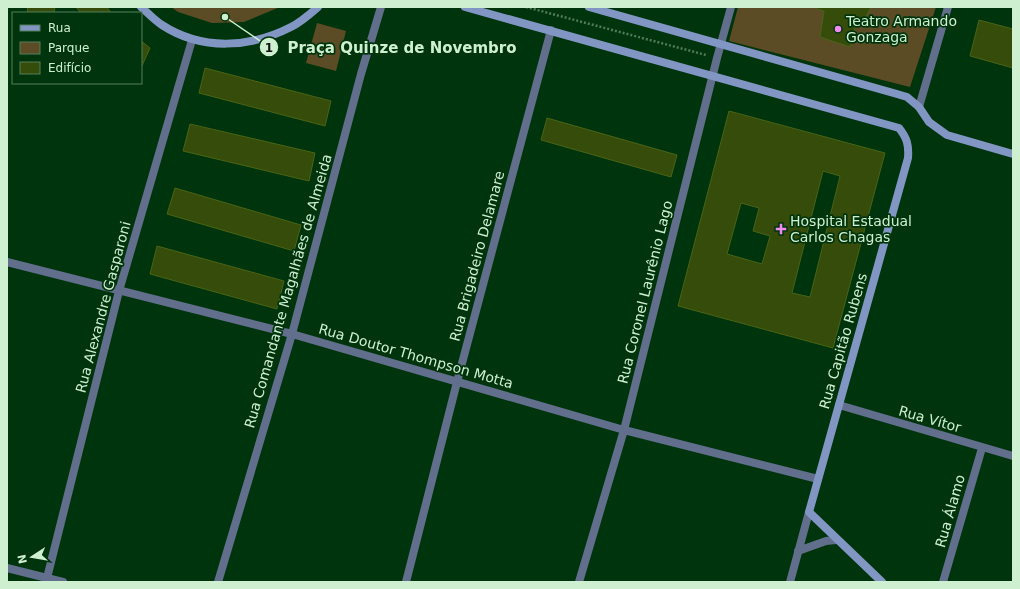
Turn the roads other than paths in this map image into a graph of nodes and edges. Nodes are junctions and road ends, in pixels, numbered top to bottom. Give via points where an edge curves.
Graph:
1 (141, 7) edge
2 (318, 7) edge
3 (381, 7) edge
4 (466, 7) edge
5 (589, 7) edge
6 (731, 7) edge
7 (948, 7) edge
8 (551, 30) junction
9 (192, 40) junction
10 (721, 45) junction
11 (712, 76) junction
12 (919, 107) junction
13 (1013, 154) edge
14 (7, 262) edge
15 (119, 291) junction
16 (292, 334) junction
17 (457, 382) junction
18 (839, 405) junction
19 (624, 430) junction
20 (982, 448) junction
21 (1013, 456) edge
22 (818, 479) junction
23 (809, 512) junction
24 (836, 540) junction
25 (798, 551) junction
26 (7, 568) edge
27 (46, 580) edge
28 (63, 582) edge
29 (218, 582) edge
30 (406, 582) edge
31 (580, 582) edge
32 (790, 582) edge
33 (882, 582) edge
34 (943, 582) edge

1 - 9 main road via 162,25
2 - 9 main road via 292,27 261,40 226,45
3 - 16 street, Rua Comandante Magalhães de Almeida
4 - 8 main road
5 - 10 main road
6 - 10 street, Rua Coronel Laurênio Lago
7 - 12 street
8 - 11 main road
8 - 17 street, Rua Brigadeiro Delamare
9 - 15 street, Rua Alexandre Gasparoni
10 - 11 street, Rua Coronel Laurênio Lago
10 - 12 main road via 907,97
11 - 18 main road, Rua Capitão Rubens via 899,128 907,137 908,158
11 - 19 street, Rua Coronel Laurênio Lago
12 - 13 main road via 929,122 947,135
14 - 15 street, Rua Doutor Thompson Motta
15 - 16 street, Rua Doutor Thompson Motta
15 - 27 street, Rua Alexandre Gasparoni
16 - 17 street, Rua Doutor Thompson Motta
16 - 29 street, Rua Comandante Magalhães de Almeida
17 - 19 street, Rua Doutor Thompson Motta
17 - 30 street, Rua Brigadeiro Delamare
18 - 20 street, Rua Vítor
18 - 22 main road, Rua Capitão Rubens
19 - 22 street, Rua Doutor Thompson Motta
19 - 31 street, Rua Coronel Laurênio Lago
20 - 21 street, Rua Vítor
20 - 34 street, Rua Álamo
22 - 23 main road, Rua Capitão Rubens
23 - 24 main road
23 - 25 street, Rua Capitão Rubens
24 - 25 street
24 - 33 main road
25 - 32 street, Rua Capitão Rubens
26 - 27 street
27 - 28 street

